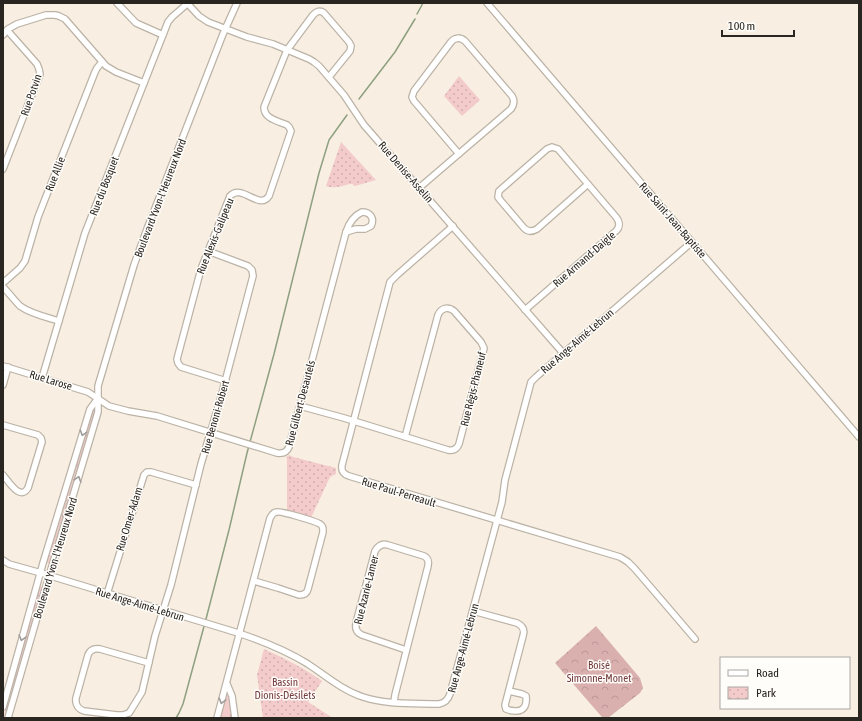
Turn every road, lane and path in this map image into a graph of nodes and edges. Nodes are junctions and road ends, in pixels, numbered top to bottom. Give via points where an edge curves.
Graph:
1 (117, 3) edge
2 (187, 3) edge
3 (237, 3) edge
4 (486, 3) edge
5 (225, 29) junction
6 (8, 30) junction
7 (163, 34) junction
8 (3, 35) edge
9 (287, 50) junction
10 (102, 62) junction
11 (329, 77) junction
12 (144, 83) junction
13 (459, 154) junction
14 (3, 169) edge
15 (588, 184) junction
16 (420, 188) junction
17 (453, 226) junction
18 (346, 232) junction
19 (692, 242) junction
20 (208, 251) junction
21 (3, 283) edge
22 (3, 287) edge
23 (525, 310) junction
24 (59, 321) junction
25 (563, 353) junction
26 (6, 367) edge
27 (42, 378) junction
28 (226, 381) junction
29 (3, 385) edge
30 (98, 397) junction
31 (300, 406) junction
32 (353, 421) junction
33 (3, 425) edge
34 (210, 433) junction
35 (405, 437) junction
36 (859, 437) edge
37 (3, 475) edge
38 (196, 485) junction
39 (497, 520) junction
40 (3, 560) edge
41 (40, 573) junction
42 (49, 576) junction
43 (254, 581) junction
44 (107, 594) junction
45 (163, 610) junction
46 (473, 611) junction
47 (240, 634) junction
48 (695, 639) dead end
49 (406, 650) junction
50 (149, 663) junction
51 (227, 684) junction
52 (509, 691) dead end
53 (394, 702) junction
54 (3, 707) edge
55 (8, 718) edge
56 (218, 718) edge
57 (235, 718) edge

1 - 7 street via 136,23
2 - 5 street, Rue Denise-Asselin via 203,20
2 - 7 street, Rue du Bosquet via 171,18
3 - 5 street, Boulevard Yvon-l'Heureux Nord
4 - 19 street, Rue Saint-Jean-Baptiste
5 - 9 street, Rue Denise-Asselin
5 - 30 street, Boulevard Yvon-l'Heureux Nord via 138,252 98,386
6 - 8 street
6 - 10 street via 18,23 46,15 59,16
6 - 14 street, Rue Potvin via 36,62 40,72
7 - 12 street, Rue du Bosquet
9 - 11 street, Rue Denise-Asselin via 312,60
9 - 11 street via 315,13 324,12 351,46
9 - 20 street, Rue Alexis-Galipeau via 264,108 268,116 287,125 291,131 269,197 262,201 239,192 232,194
10 - 12 street via 114,71
10 - 21 street, Rue Allie via 95,72 38,216 25,261
11 - 16 street, Rue Denise-Asselin via 364,125
12 - 24 street, Rue du Bosquet via 86,233
13 - 13 street via 511,109 514,102 512,96 461,38 451,42 412,97
13 - 16 street
15 - 15 street, Rue Armand-Daigle via 558,149 552,147 501,188 498,197 526,230 533,231
15 - 23 street, Rue Armand-Daigle via 618,220 618,229
16 - 17 street, Rue Denise-Asselin
17 - 23 street, Rue Denise-Asselin
17 - 32 street, Rue Paul-Perreault via 390,282
18 - 18 street, Rue Gilbert-Desautels via 368,228 372,223 372,217 366,212 359,213 348,225
18 - 31 street, Rue Gilbert-Desautels
19 - 25 street, Rue Ange-Aimé-Lebrun
19 - 36 street, Rue Saint-Jean-Baptiste
20 - 28 street, Rue Benoni-Robert via 248,266 253,274
20 - 28 street, Rue Alexis-Galipeau via 201,268 177,362 181,367
22 - 24 street via 26,310
23 - 25 street, Rue Denise-Asselin
24 - 27 street, Rue du Bosquet
25 - 39 street, Rue Ange-Aimé-Lebrun via 530,384
26 - 27 street, Rue Larose
26 - 29 street
27 - 30 street, Rue Larose
28 - 34 street, Rue Benoni-Robert
30 - 34 street, Rue Gilbert-Desautels via 109,406 157,416
30 -> 41 street, Boulevard Yvon-l'Heureux Nord via 90,409
42 -> 30 street, Boulevard Yvon-l'Heureux Nord via 98,412
31 - 32 street, Rue Régis-Phaneuf
31 - 34 street, Rue Gilbert-Desautels via 289,447 284,453 279,454
32 - 35 street, Rue Régis-Phaneuf
32 - 39 street, Rue Paul-Perreault via 342,465 345,475
33 - 37 street via 36,435 42,442 26,491 17,491
34 - 38 street, Rue Benoni-Robert
35 - 35 street, Rue Régis-Phaneuf via 450,451 456,449 459,444 484,348 450,308 439,312
38 - 44 street, Rue Omer-Adam via 151,472 144,475
38 - 45 street, Rue Benoni-Robert
39 - 46 street, Rue Ange-Aimé-Lebrun
39 - 48 street, Rue Paul-Perreault via 626,560
40 - 41 street, Rue Ange-Aimé-Lebrun
41 - 42 street, Rue Ange-Aimé-Lebrun
41 -> 54 street, Boulevard Yvon-l'Heureux Nord
42 - 44 street, Rue Ange-Aimé-Lebrun
42 - 55 street, Boulevard Yvon-l'Heureux Nord
43 - 43 street via 299,595 306,593 324,529 322,525 278,511 273,514
43 - 47 street
44 - 45 street, Rue Ange-Aimé-Lebrun
45 - 47 street, Rue Ange-Aimé-Lebrun
45 - 50 street, Rue Benoni-Robert
46 - 52 street via 517,623 523,628
46 - 53 street, Rue Ange-Aimé-Lebrun via 447,700 439,704
47 - 51 street
47 - 53 street, Rue Ange-Aimé-Lebrun via 294,657 352,693
49 - 49 street, Rue Azarie-Lamer via 362,635 356,628 375,551 383,544 422,555 428,562
49 - 53 street, Rue Azarie-Lamer
50 - 50 street via 92,649 88,654 75,699 76,705 84,711 119,716 127,714 141,695
51 -> 56 street
51 - 57 street via 232,696

